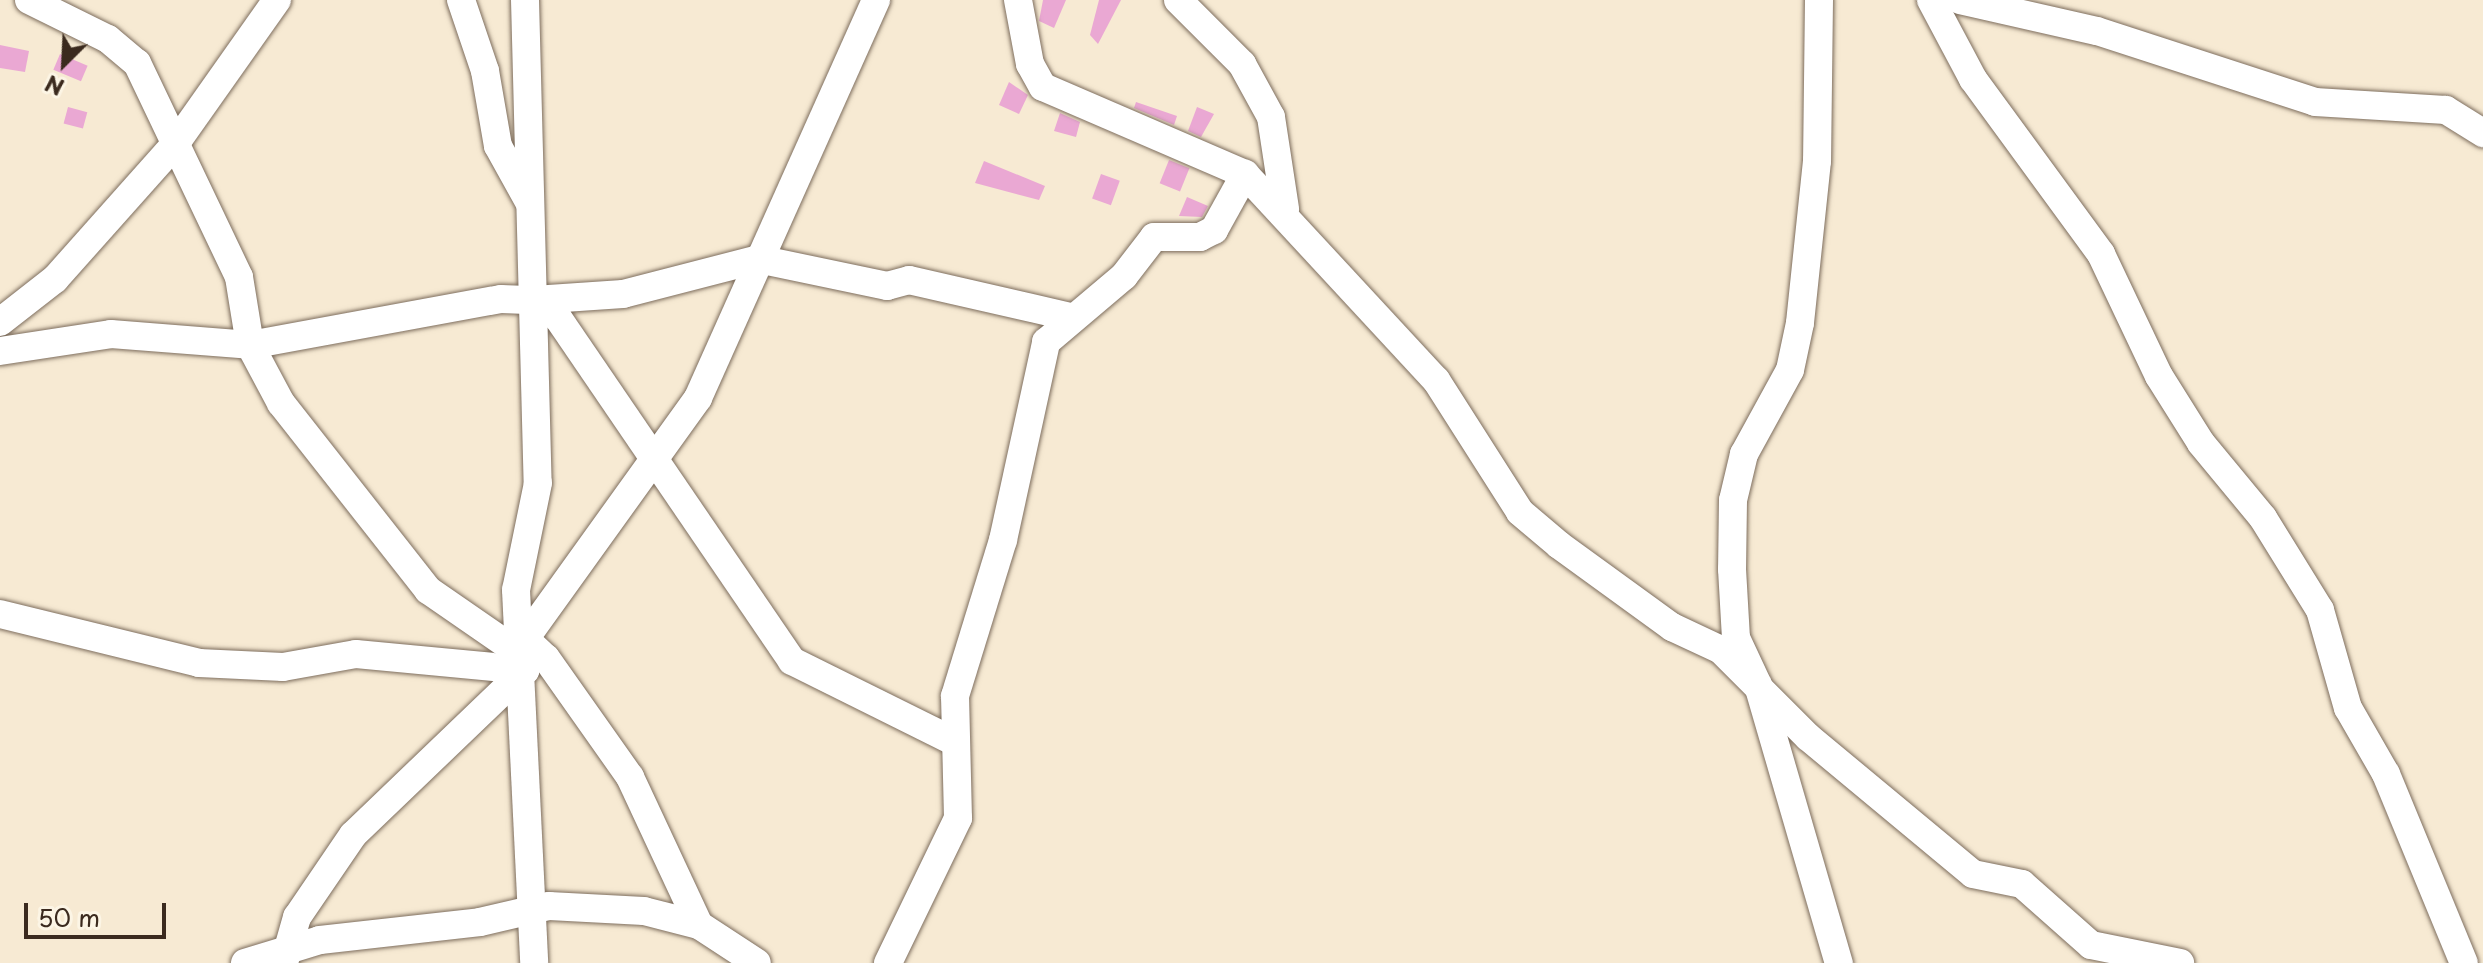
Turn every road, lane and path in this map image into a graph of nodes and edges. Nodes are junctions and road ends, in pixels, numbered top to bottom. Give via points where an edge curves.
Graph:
1 (29, 0) edge
2 (277, 0) edge
3 (461, 0) edge
4 (525, 0) edge
5 (876, 0) edge
6 (1018, 0) edge
7 (1178, 0) edge
8 (1819, 0) edge
9 (1931, 0) edge
10 (1960, 0) edge
11 (2483, 133) edge
12 (176, 143) junction
13 (1245, 174) junction
14 (532, 207) junction
15 (1285, 209) junction
16 (758, 259) junction
17 (534, 300) junction
18 (1070, 317) junction
19 (0, 322) edge
20 (250, 345) junction
21 (0, 351) edge
22 (656, 463) junction
23 (0, 614) edge
24 (523, 647) junction
25 (1758, 685) junction
26 (951, 740) junction
27 (534, 909) junction
28 (699, 925) junction
29 (286, 957) edge
30 (245, 963) edge
31 (534, 963) edge
32 (757, 963) edge
33 (888, 963) edge
34 (1839, 963) edge
35 (2180, 963) edge
36 (2464, 963) edge

1 - 12 street via 130,56
2 - 12 street
3 - 14 street via 485,71 498,146
4 - 14 street
5 - 16 street
6 - 13 street via 1030,64 1043,87
7 - 15 street via 1242,64 1271,117
8 - 25 street via 1817,161 1800,323 1790,370 1744,454 1733,500 1736,638
9 - 36 street via 1973,79 2101,254 2193,430 2263,518 2320,610 2348,708 2386,774
10 - 11 street via 2097,31 2315,102 2446,110
12 - 19 street via 55,279
12 - 20 street via 239,277
13 - 15 street
13 - 18 street via 1214,230 1200,237 1154,237 1124,276
14 - 17 street
15 - 25 street via 1436,380 1520,512 1672,627 1721,650
16 - 17 street via 623,294
16 - 18 street via 887,286 909,280
16 - 22 street via 698,398
17 - 20 street via 291,333
17 - 22 street via 558,318
17 - 24 street via 538,483 516,590
18 - 26 street via 1041,357 1003,540 955,696
20 - 21 street via 111,334
20 - 24 street via 281,403 428,590 512,648
22 - 24 street
22 - 26 street via 792,661
23 - 24 street via 199,663 283,667 356,654
24 - 27 street
24 - 28 street via 630,777
24 - 29 street via 353,835 297,917
25 - 34 street
25 - 35 street via 1808,737 1973,874 2022,884 2091,945
26 - 33 street via 958,818
27 - 28 street via 600,906
27 - 29 street
27 - 31 street
28 - 32 street
29 - 30 street

